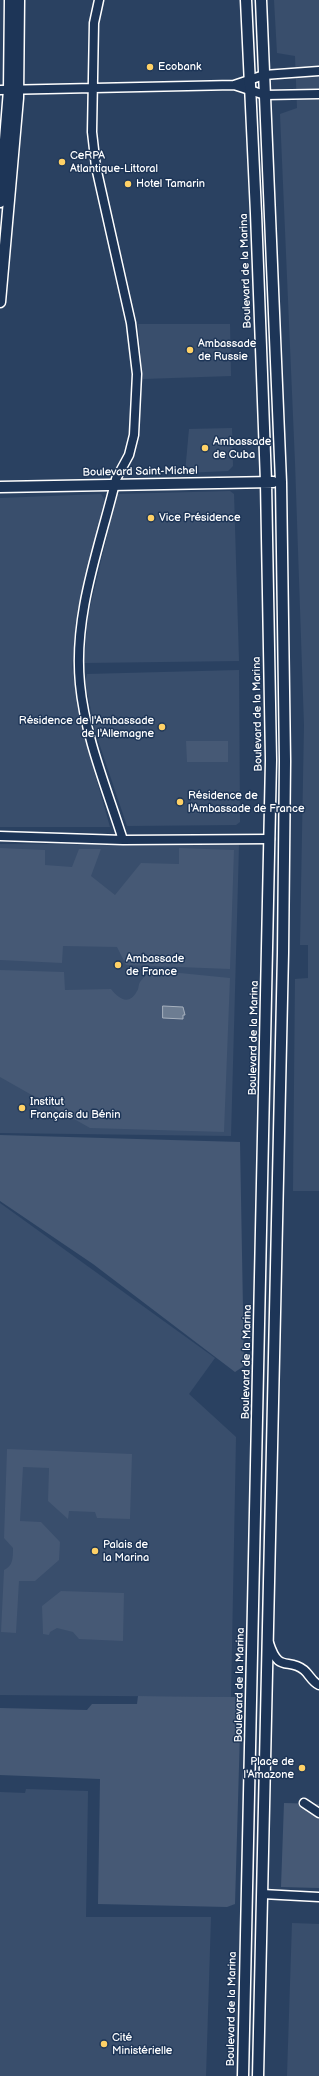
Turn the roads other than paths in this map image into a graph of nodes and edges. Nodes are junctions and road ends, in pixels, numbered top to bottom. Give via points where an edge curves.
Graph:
1 (10, 0) edge
2 (19, 0) edge
3 (99, 0) edge
4 (246, 0) edge
5 (261, 0) edge
6 (319, 71) edge
7 (264, 75) junction
8 (249, 80) junction
9 (234, 85) junction
10 (93, 88) junction
11 (9, 90) edge
12 (250, 91) junction
13 (319, 94) edge
14 (265, 95) junction
15 (0, 202) edge
16 (271, 212) junction
17 (256, 213) junction
18 (0, 302) edge
19 (266, 482) junction
20 (281, 482) junction
21 (115, 485) junction
22 (0, 487) edge
23 (0, 836) edge
24 (270, 839) junction
25 (123, 840) junction
26 (258, 1400) junction
27 (272, 1403) junction
28 (257, 1436) junction
29 (271, 1442) junction
30 (267, 1638) junction
31 (319, 1685) edge
32 (304, 1803) dead end
33 (319, 1813) edge
34 (262, 1894) junction
35 (319, 1897) edge
36 (243, 2076) edge
37 (258, 2076) edge

1 - 11 main road
2 - 11 main road
3 - 10 street via 94,23
4 - 8 main road, Boulevard de la Marina
5 - 7 main road
6 - 7 street
7 - 8 street
7 - 14 main road
8 - 9 street
8 - 12 main road, Boulevard de la Marina
9 - 10 street
9 - 12 street
10 - 11 street
10 - 21 street via 94,154 131,323 137,374 134,435 129,455
11 - 15 main road
11 - 18 main road
12 - 14 street
12 - 17 main road, Boulevard de la Marina
13 - 14 street
14 - 16 main road
16 - 17 main road
16 - 20 main road
17 - 19 main road, Boulevard de la Marina
19 - 20 main road, Boulevard Saint-Michel
19 - 21 main road, Boulevard Saint-Michel
19 - 24 main road, Boulevard de la Marina
20 - 27 main road via 285,761 284,945
21 - 22 main road, Boulevard Saint-Michel
21 - 25 street via 83,615 79,670 90,733
23 - 25 street
24 - 25 street
24 - 26 main road, Boulevard de la Marina
26 - 27 main road
26 - 28 main road, Boulevard de la Marina
27 - 29 main road
28 - 29 main road
28 - 36 main road, Boulevard de la Marina
29 - 30 main road
30 - 31 street via 273,1656 280,1662 303,1669
30 - 34 main road
32 - 33 street
34 - 35 street
34 - 37 main road

